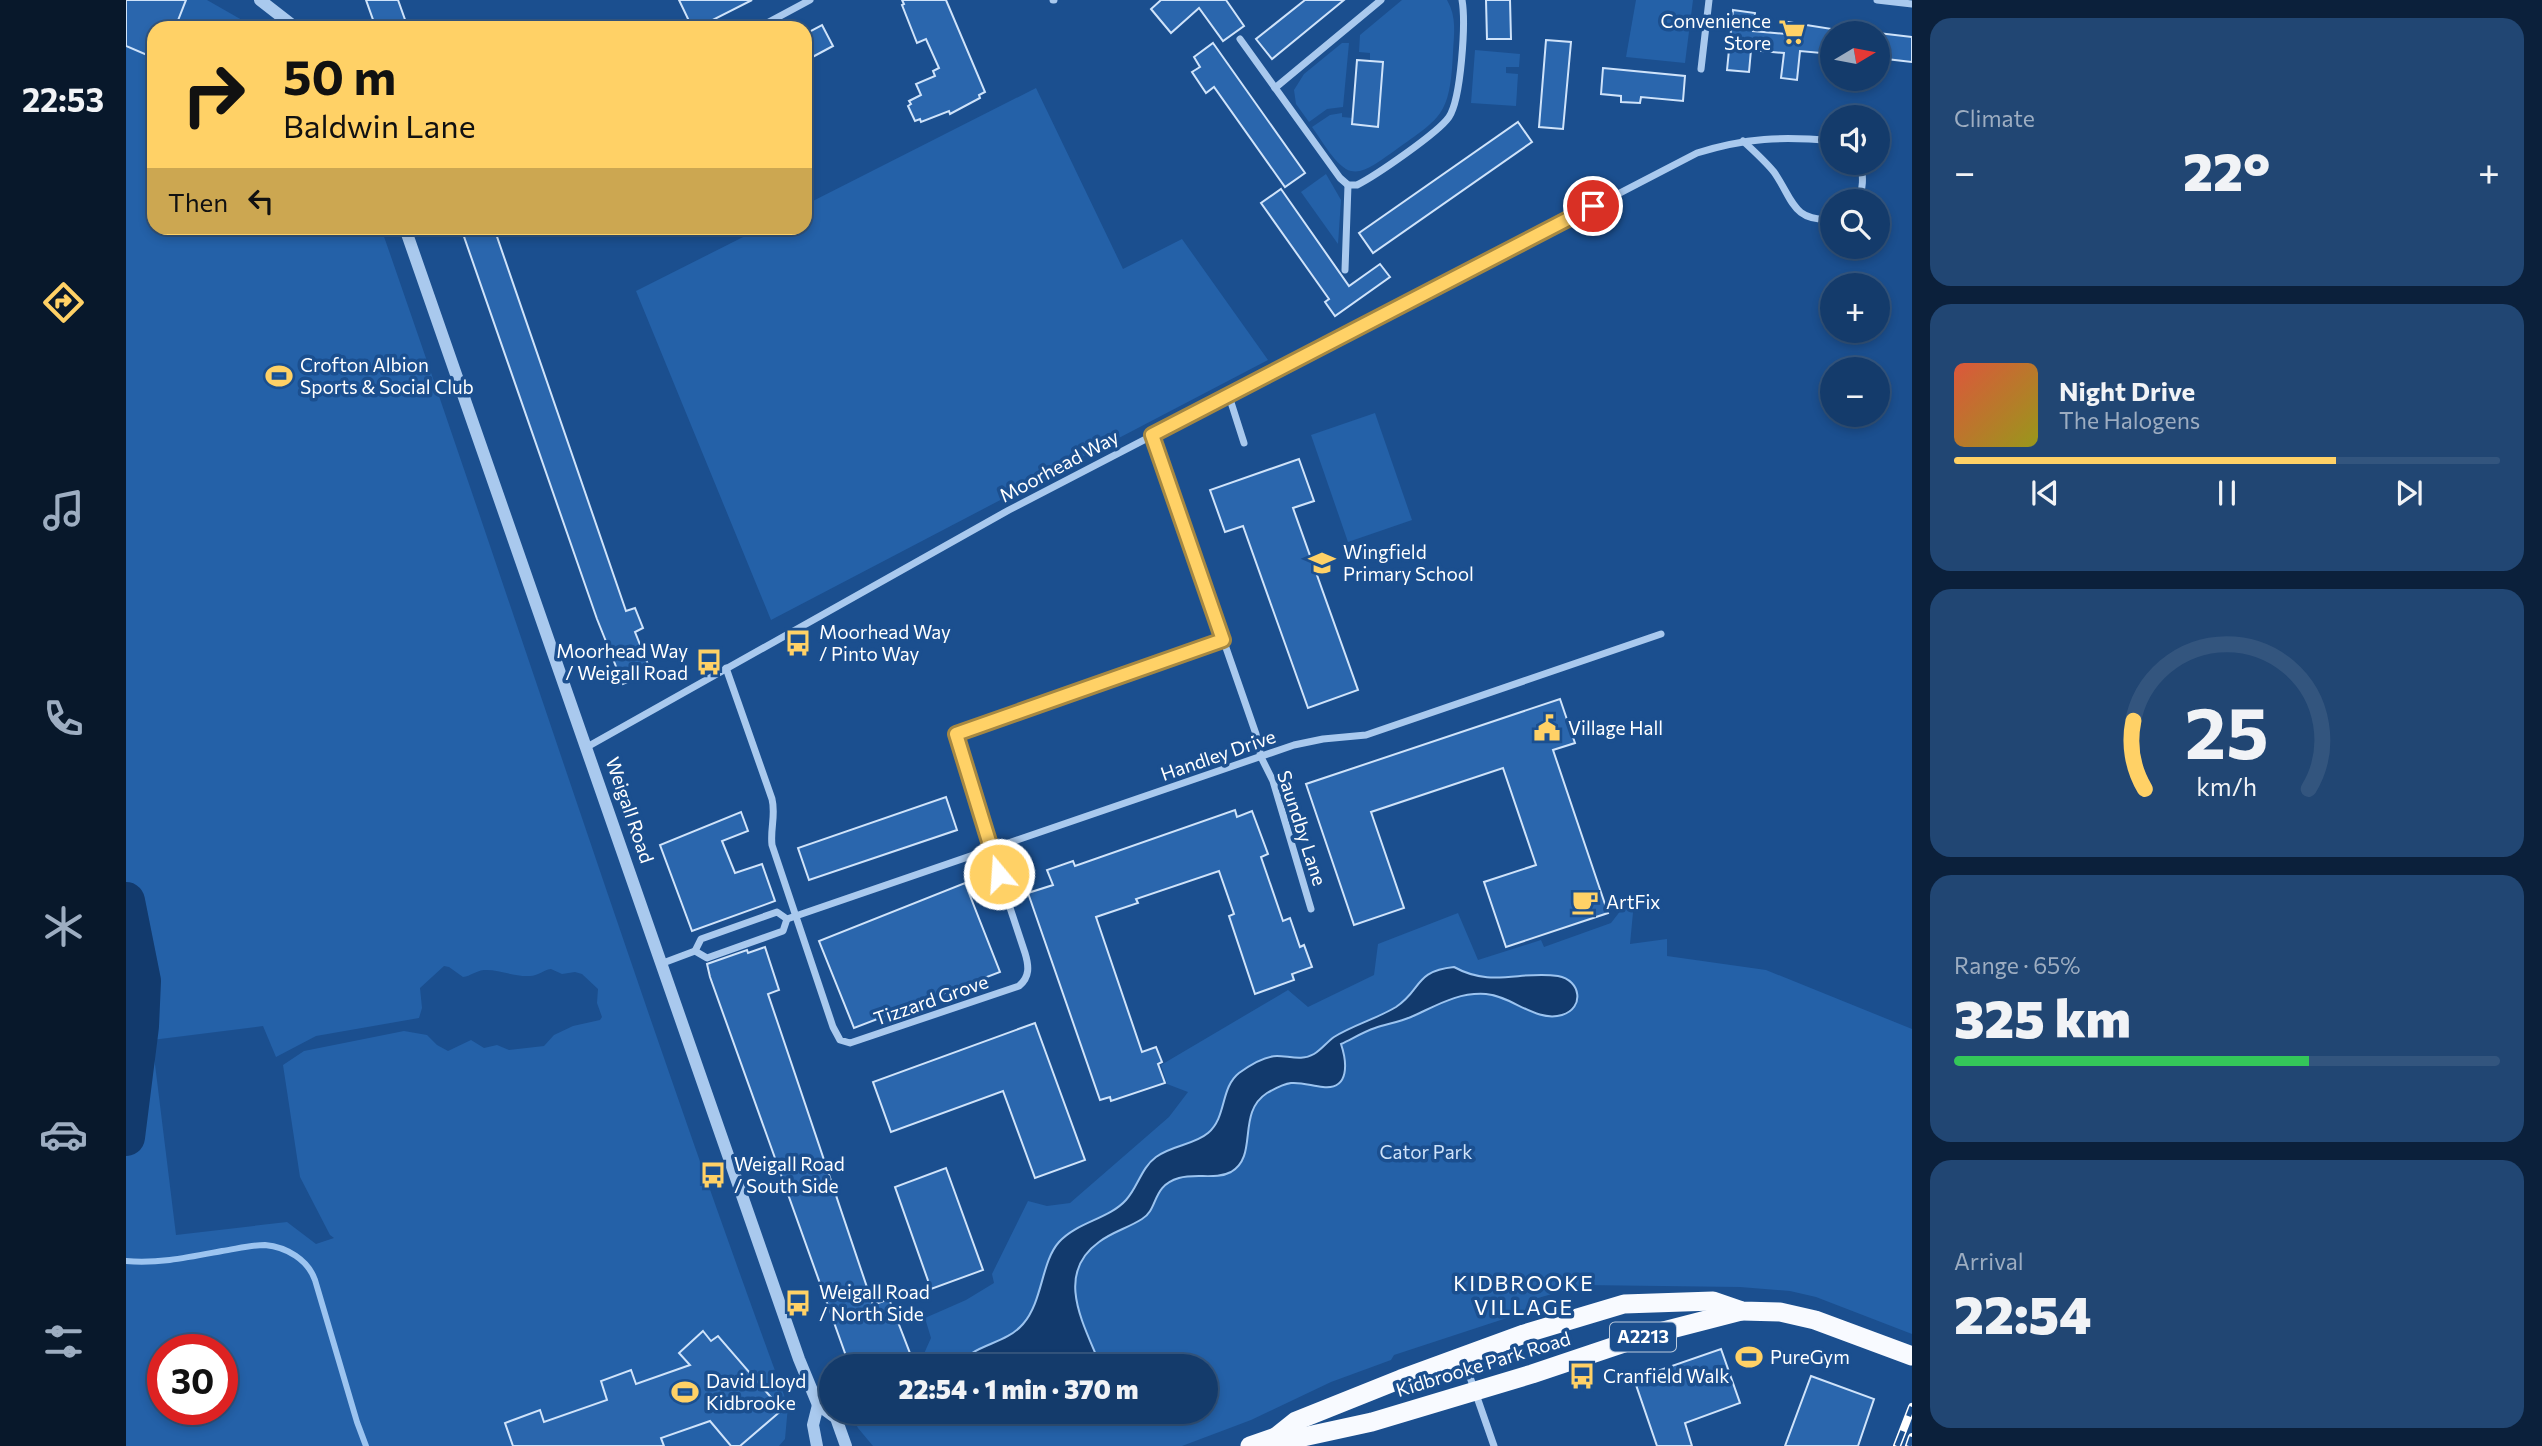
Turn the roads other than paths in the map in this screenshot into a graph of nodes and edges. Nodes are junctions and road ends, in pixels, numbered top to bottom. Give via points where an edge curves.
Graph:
1 (260, 0) edge
2 (810, 0) edge
3 (1381, 0) edge
4 (1462, 0) edge
5 (1709, 0) edge
6 (1877, 0) edge
7 (1912, 4) edge
8 (287, 21) edge
9 (771, 21) edge
10 (1240, 39) dead end
11 (1701, 69) dead end
12 (1275, 88) junction
13 (1820, 140) edge
14 (1743, 141) junction
15 (1348, 185) junction
16 (1820, 220) edge
17 (407, 235) edge
18 (1345, 270) dead end
19 (1229, 396) junction
20 (1152, 435) junction
21 (1244, 443) dead end
22 (1661, 634) dead end
23 (1223, 640) junction
24 (726, 668) junction
25 (587, 747) junction
26 (1261, 757) junction
27 (991, 849) junction
28 (1311, 909) dead end
29 (796, 916) junction
30 (787, 919) junction
31 (695, 951) junction
32 (663, 963) junction
33 (1742, 1311) junction
34 (1907, 1353) edge
35 (1463, 1357) junction
36 (1474, 1391) junction
37 (818, 1405) junction
38 (1276, 1437) junction
39 (817, 1446) edge
40 (846, 1446) edge
41 (1250, 1446) edge
42 (1494, 1446) edge

1 - 8 street
2 - 9 street
3 - 12 street
4 - 15 street via 1465,14 1457,92 1448,119 1366,180
5 - 11 street
6 - 7 street
10 - 12 street
12 - 15 street
13 - 14 street, Moorhead Way
14 - 16 street via 1774,172 1792,205 1804,216
14 - 19 street, Moorhead Way via 1686,159
15 - 18 street
17 - 25 street, Weigall Road
19 - 20 street, Moorhead Way
19 - 21 street
20 - 23 street, Saundby Lane
20 - 24 street, Moorhead Way
22 - 26 street, Handley Drive via 1366,735 1309,741
23 - 26 street, Saundby Lane
23 - 27 street via 956,734
24 - 25 street, Moorhead Way
24 - 29 street via 772,799 772,845
25 - 32 street, Weigall Road
26 - 27 street, Handley Drive
26 - 28 street, Saundby Lane via 1273,781
27 - 29 street, Handley Drive
27 - 29 street, Tizzard Grove via 1029,966 1024,982 861,1041 840,1040 833,1027
29 - 30 street, Handley Drive
30 - 31 street, Handley Drive via 777,912 701,939
30 - 31 street, Handley Drive via 783,931 708,958
31 - 32 street, Handley Drive
32 - 37 street, Weigall Road
33 - 34 highway, Kidbrooke Park Road / A2213 via 1780,1312 1815,1320
33 - 35 highway, Kidbrooke Park Road / A2213 via 1713,1301 1623,1304
33 - 36 highway, Kidbrooke Park Road / A2213 via 1648,1335
35 - 36 street
35 - 38 highway, Kidbrooke Park Road / A2213 via 1296,1421
36 - 38 highway, Kidbrooke Park Road / A2213 via 1372,1422 1303,1437
36 - 42 street
37 - 39 street, Weigall Road via 813,1425
37 - 40 street, Weigall Road via 836,1418
38 - 41 highway, Kidbrooke Park Road / A2213

